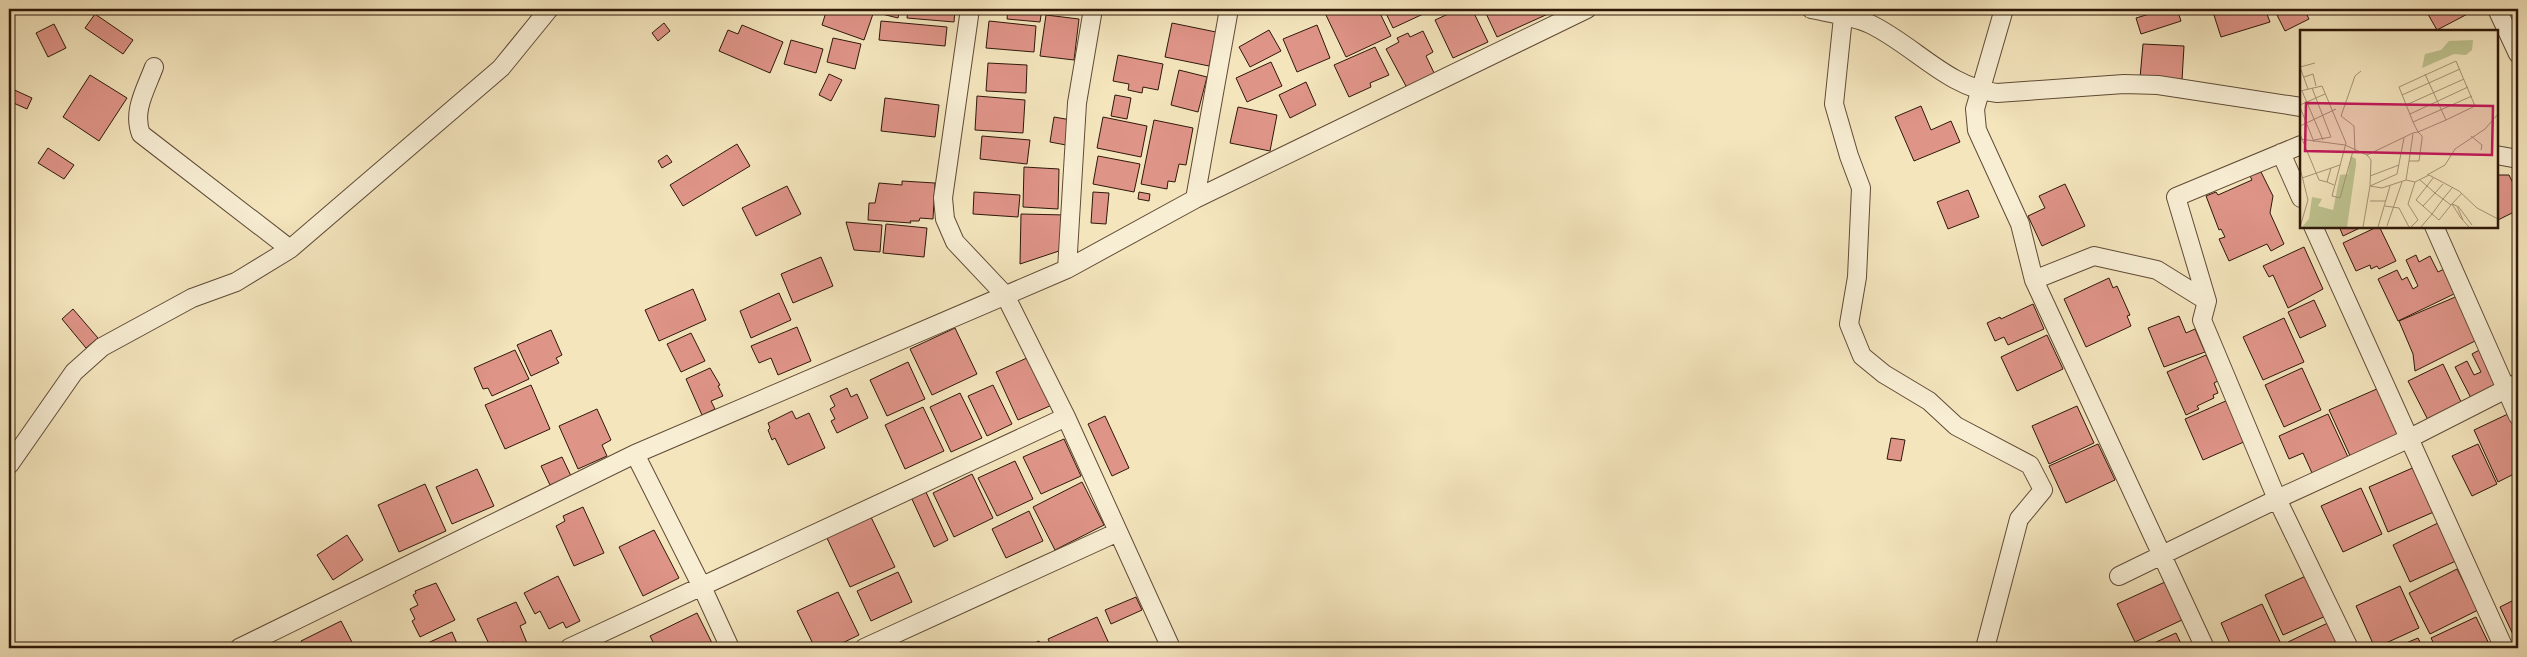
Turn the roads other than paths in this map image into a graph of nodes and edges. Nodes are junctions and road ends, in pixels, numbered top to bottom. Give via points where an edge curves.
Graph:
1 (549, 9) edge
2 (970, 9) edge
3 (1093, 9) edge
4 (1229, 9) edge
5 (1587, 9) edge
6 (1811, 9) edge
7 (2004, 9) edge
8 (2497, 9) edge
9 (1870, 16) edge
10 (1844, 17) junction
11 (2518, 54) edge
12 (154, 67) dead end
13 (1981, 91) junction
14 (2300, 107) edge
15 (2300, 145) edge
16 (2280, 153) junction
17 (2497, 155) edge
18 (2518, 159) edge
19 (2300, 196) edge
20 (1195, 199) junction
21 (2314, 228) edge
22 (2435, 228) edge
23 (290, 248) junction
24 (1067, 269) junction
25 (2034, 280) junction
26 (1005, 295) junction
27 (2208, 301) junction
28 (2512, 386) edge
29 (2518, 416) edge
30 (1066, 417) junction
31 (2408, 438) junction
32 (635, 454) junction
33 (9, 465) edge
34 (2277, 499) junction
35 (1118, 532) junction
36 (2164, 556) junction
37 (2119, 576) dead end
38 (702, 586) junction
39 (239, 648) edge
40 (569, 648) edge
41 (730, 648) edge
42 (864, 648) edge
43 (1171, 648) edge
44 (1985, 648) edge
45 (2205, 648) edge
46 (2349, 648) edge
47 (2504, 648) edge

1 - 23 street via 501,68
2 - 26 street via 943,198 945,219 955,242
3 - 24 street via 1077,103
4 - 20 street
5 - 20 street
6 - 10 street
7 - 13 street
8 - 11 street
9 - 10 street
9 - 13 street via 1966,85
10 - 44 street via 1834,104 1861,188 1857,277 1849,324 1862,356 1884,374 1929,401 1956,426 2030,465 2043,490 2018,519
12 - 23 street via 138,107 137,123 141,134
13 - 14 street via 2005,93 2124,84 2158,85
13 - 25 street via 1975,109 1977,130 2020,224
15 - 16 street
16 - 19 street
16 - 27 street via 2176,197
17 - 18 street
20 - 24 street
21 - 31 street
22 - 28 street
23 - 33 street via 236,282 192,298 102,347 74,372
24 - 26 street
25 - 27 street via 2094,256 2157,270
25 - 36 street
26 - 30 street
26 - 32 street
27 - 34 street via 2202,320
28 - 29 street
28 - 31 street
30 - 35 street
30 - 38 street
31 - 34 street
31 - 47 street
32 - 38 street
32 - 39 street
34 - 36 street
34 - 46 street
35 - 42 street
35 - 43 street
36 - 37 street
36 - 45 street
38 - 40 street
38 - 41 street

